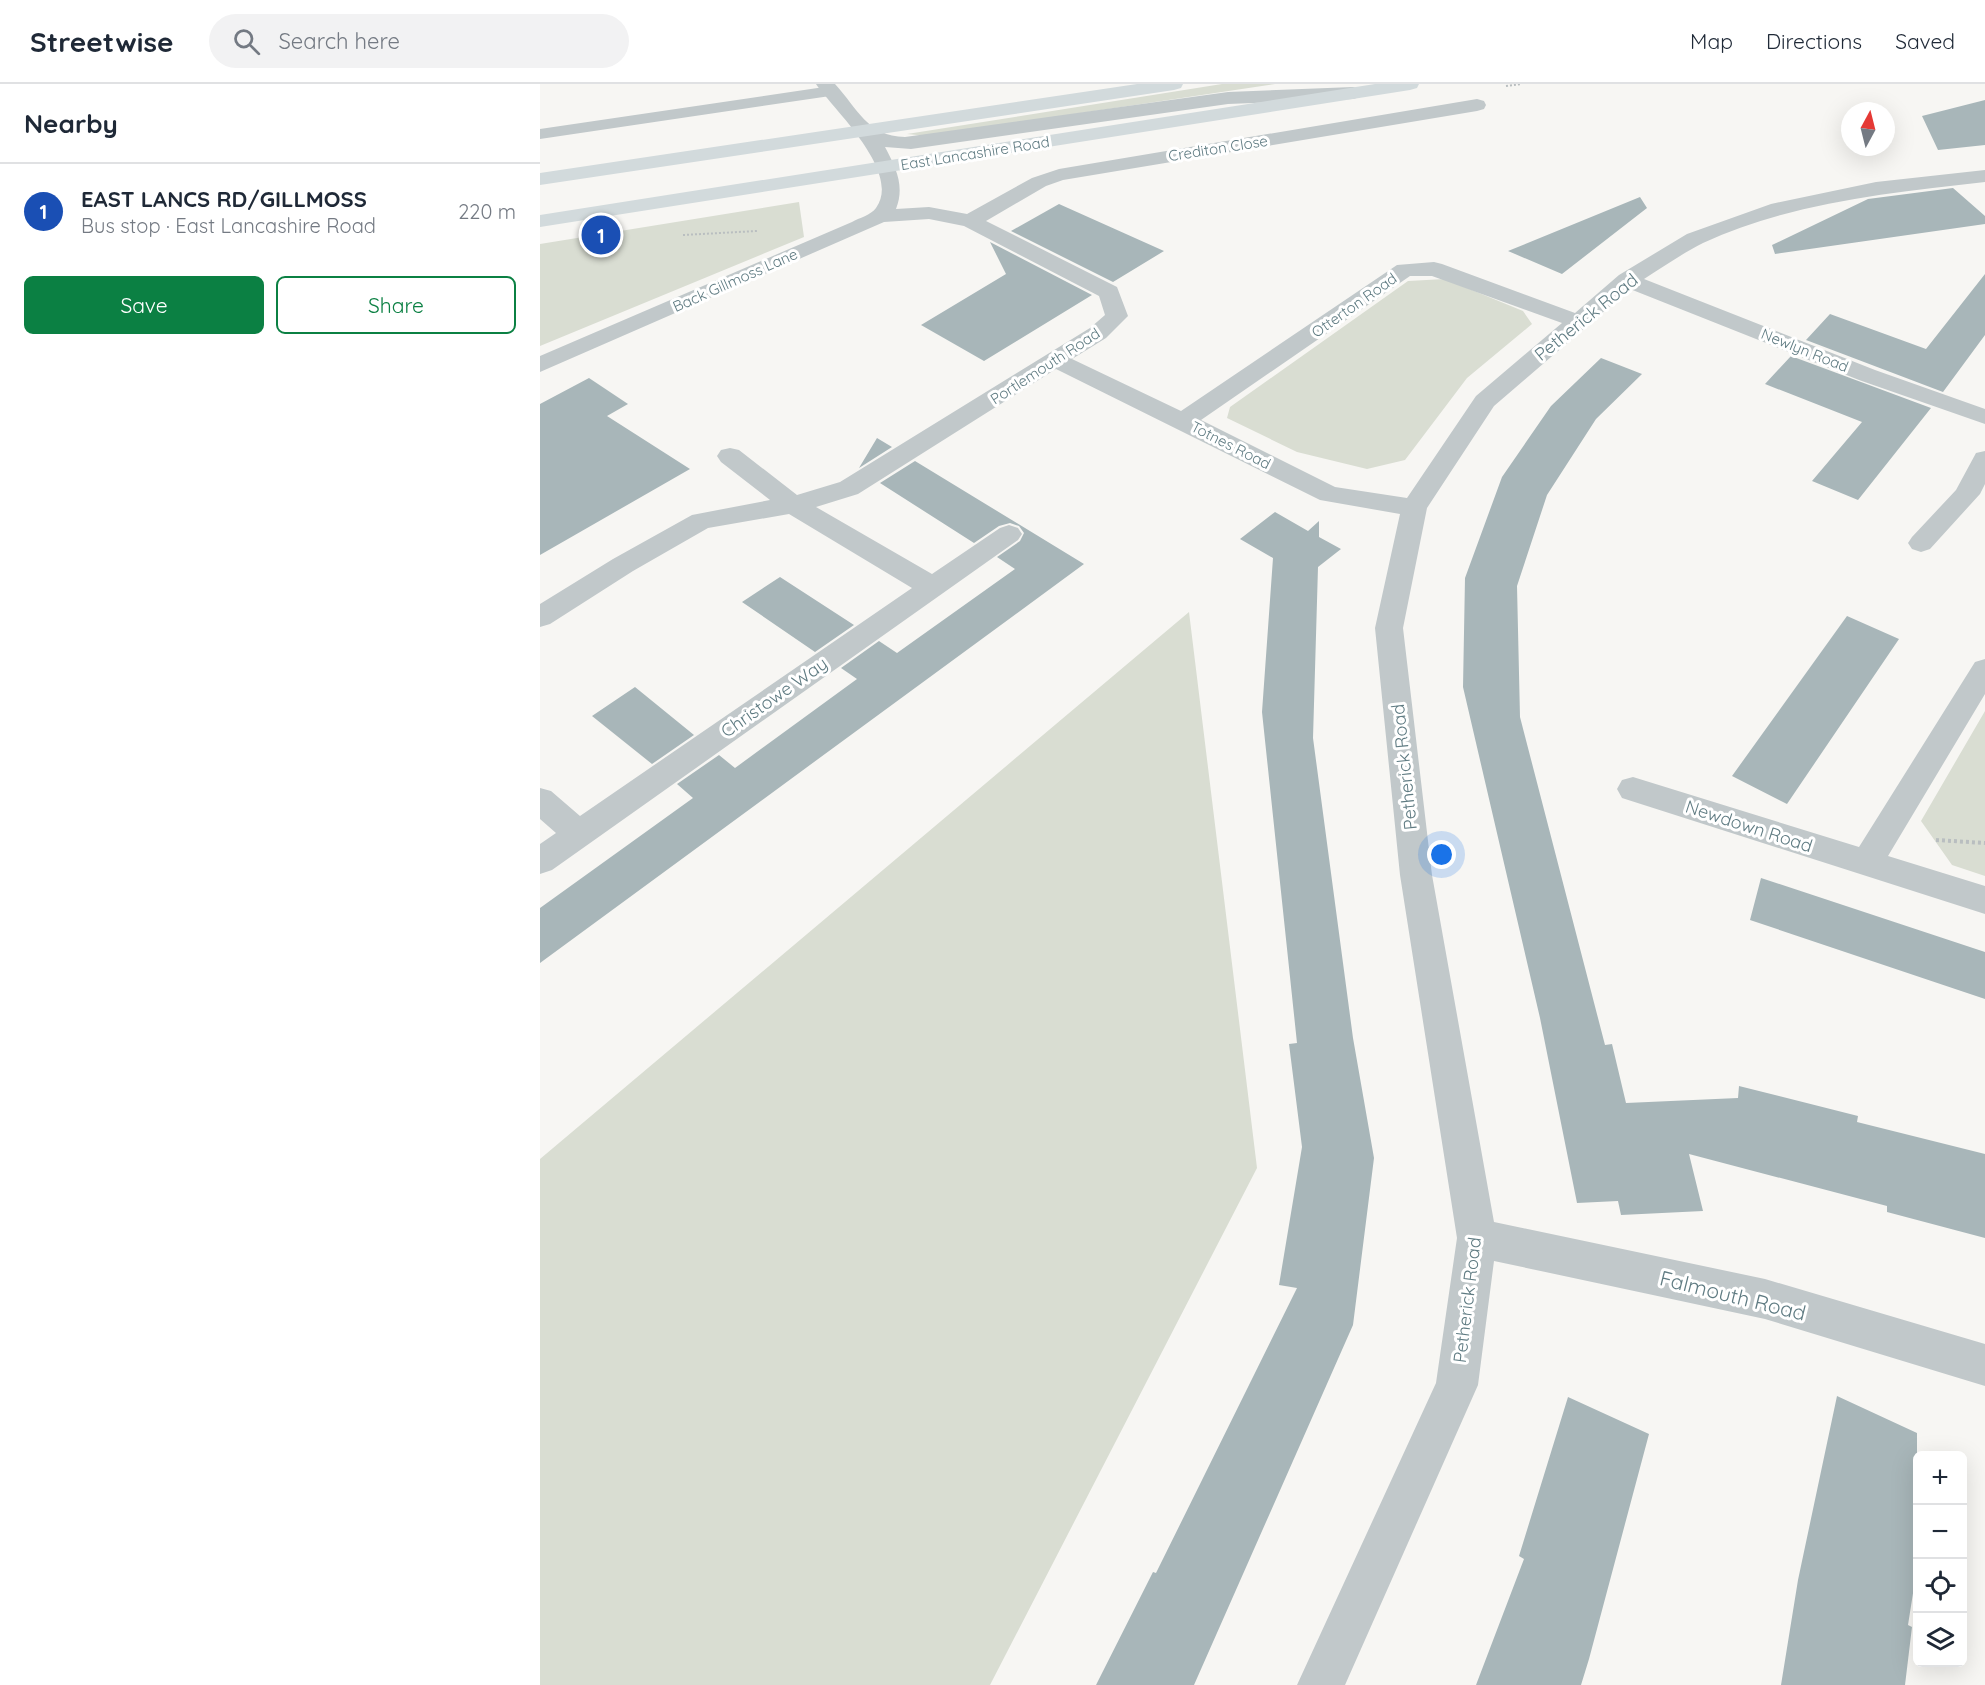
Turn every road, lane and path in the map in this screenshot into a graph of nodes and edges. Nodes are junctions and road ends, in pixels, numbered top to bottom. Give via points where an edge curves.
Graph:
1 (1174, 84) edge
2 (1410, 84) edge
3 (828, 87) edge
4 (1356, 93) junction
5 (1477, 105) dead end
6 (864, 131) junction
7 (540, 134) edge
8 (885, 167) junction
9 (1985, 176) edge
10 (540, 179) edge
11 (879, 216) junction
12 (540, 221) edge
13 (970, 221) junction
14 (764, 231) dead end
15 (681, 235) dead end
16 (1627, 280) junction
17 (1577, 321) junction
18 (1055, 360) junction
19 (540, 365) edge
20 (1985, 417) edge
21 (1183, 421) junction
22 (730, 456) dead end
23 (1985, 459) edge
24 (1976, 497) edge
25 (793, 504) junction
26 (1414, 508) junction
27 (1009, 534) dead end
28 (1921, 543) dead end
29 (932, 587) junction
30 (540, 617) edge
31 (1985, 669) edge
32 (1633, 789) dead end
33 (540, 800) edge
34 (579, 834) junction
35 (540, 861) edge
36 (1866, 864) junction
37 (1985, 900) edge
38 (1477, 1238) junction
39 (1985, 1365) edge
40 (1321, 1685) edge

1 - 6 highway
2 - 4 highway, East Lancashire Road
3 - 6 street
3 - 7 lane
4 - 6 street via 1228,98 911,143 875,139
4 - 8 highway, East Lancashire Road
5 - 13 street, Crediton Close via 1059,175
6 - 8 street
6 - 10 highway
8 - 11 street via 892,191 889,204
8 - 12 highway, East Lancashire Road
9 - 16 street, Petherick Road via 1876,188 1778,208 1695,239
11 - 13 street, Portlemouth Road via 929,213
11 - 19 street, Back Gillmoss Lane
13 - 18 street, Portlemouth Road via 1109,292 1117,316
14 - 15 path
16 - 17 street, Petherick Road
16 - 20 street, Newlyn Road
17 - 21 street, Otterton Road via 1434,268 1405,270
17 - 26 street, Petherick Road via 1485,401
18 - 21 street, Totnes Road
18 - 25 street, Portlemouth Road via 849,488
21 - 26 street, Totnes Road via 1329,494
22 - 25 street
23 - 24 street
24 - 28 street
25 - 29 street
25 - 30 street, Portlemouth Road via 701,521 623,564
26 - 38 street, Petherick Road via 1389,628 1416,875
27 - 29 street, Christowe Way
29 - 34 street, Christowe Way
31 - 36 street
32 - 36 street, Newdown Road
33 - 34 street
34 - 35 street, Christowe Way
36 - 37 street, Newdown Road
38 - 39 street, Falmouth Road via 1765,1299
38 - 40 street, Petherick Road via 1457,1385

